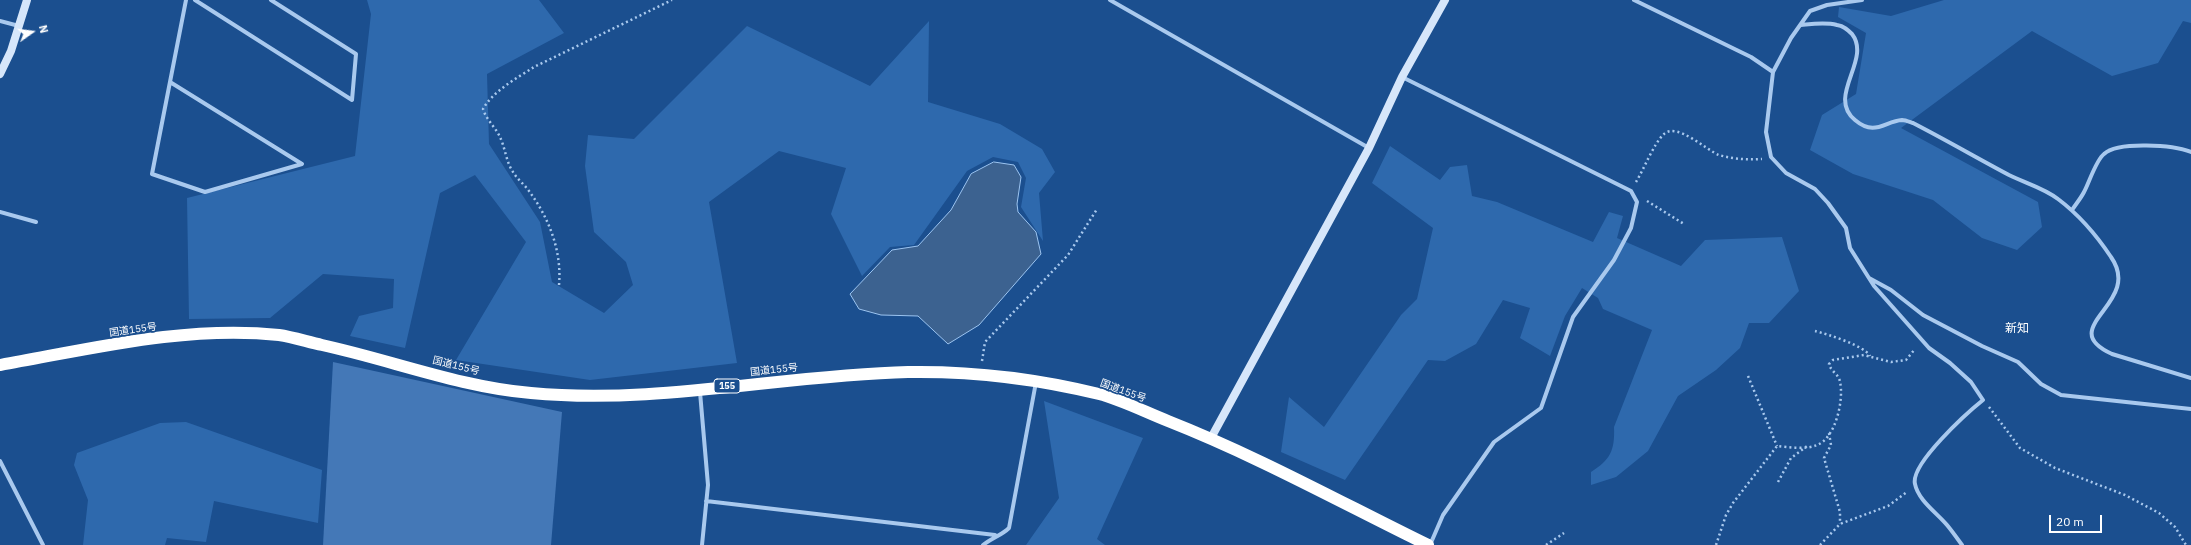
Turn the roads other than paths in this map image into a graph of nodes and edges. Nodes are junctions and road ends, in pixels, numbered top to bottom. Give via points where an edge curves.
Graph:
1 (27, 0) edge
2 (186, 0) edge
3 (195, 0) edge
4 (271, 0) edge
5 (1110, 0) edge
6 (1445, 0) edge
7 (1634, 0) edge
8 (1862, 0) edge
9 (0, 21) edge
10 (1800, 25) junction
11 (19, 27) junction
12 (1773, 72) junction
13 (0, 74) edge
14 (1402, 77) junction
15 (170, 82) junction
16 (1369, 148) junction
17 (2191, 152) edge
18 (2072, 210) junction
19 (0, 212) edge
20 (36, 222) dead end
21 (1869, 278) junction
22 (0, 365) edge
23 (2191, 378) edge
24 (1036, 382) junction
25 (700, 389) junction
26 (2191, 409) edge
27 (1211, 438) junction
28 (0, 460) edge
29 (706, 501) junction
30 (995, 535) junction
31 (43, 545) edge
32 (702, 545) edge
33 (983, 545) edge
34 (1429, 545) edge
35 (1962, 545) edge

1 - 11 street
2 - 15 street
3 - 4 street via 352,100 356,54
5 - 16 street
6 - 14 street
7 - 12 street via 1751,57
8 - 10 street via 1810,10
9 - 11 street
10 - 12 street
10 - 18 street via 1839,25 1848,29 1855,38 1858,54 1846,95 1846,105 1856,120 1874,128 1902,120 1913,123 2057,197
11 - 13 street
12 - 21 street via 1766,132 1771,157 1786,173 1815,189 1828,203 1846,228 1850,248
14 - 16 street
14 - 34 street via 1631,191 1636,202 1631,228 1614,260 1573,317 1541,408 1494,442 1443,515
15 - 15 street via 152,174 205,192 302,164
16 - 27 street
17 - 18 street via 2181,148 2150,146 2110,150 2102,154 2084,193
18 - 23 street via 2112,258 2119,274 2118,287 2113,299 2091,329 2093,341 2102,350 2112,354
19 - 20 street
21 - 26 street via 1891,290 1923,315 2018,362 2041,384 2060,394
21 - 35 street via 1919,338 1971,382 1983,400 1957,422 1934,447 1917,473 1914,483 1919,495
22 - 25 highway, 国道155号 / 155 via 136,341 221,332 281,336 347,350 470,382 527,393 584,397
24 - 25 highway, 国道155号 / 155 via 910,372 841,375
24 - 27 highway, 国道155号 / 155 via 1101,395
24 - 30 street via 1009,528
25 - 29 street via 708,485
27 - 34 highway, 国道155号 / 155
28 - 31 street
29 - 30 street
29 - 32 street
30 - 33 street

